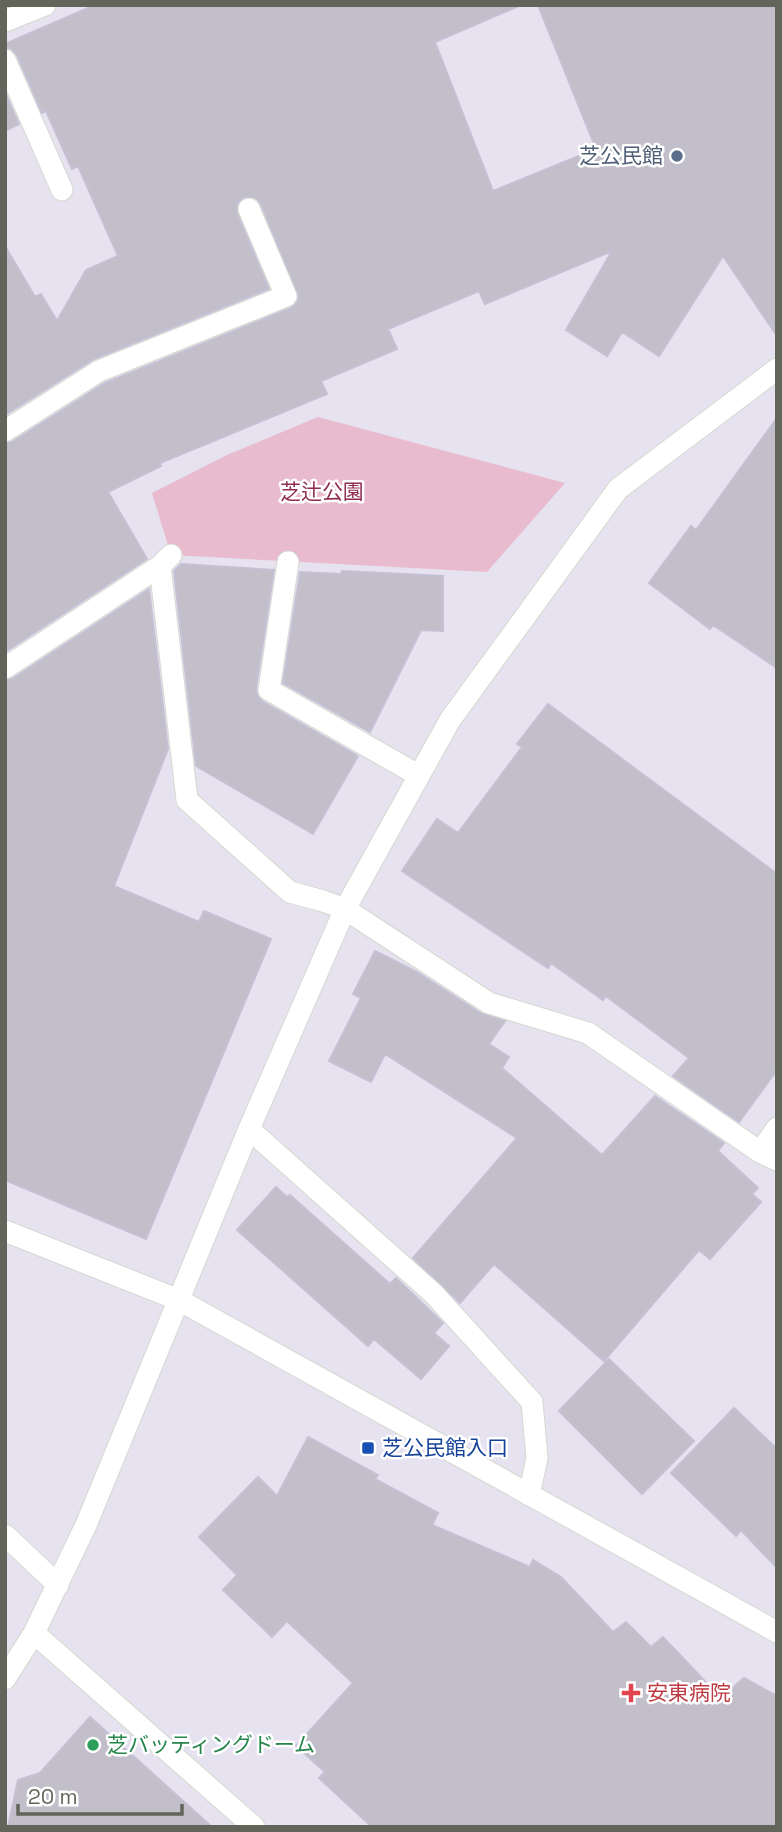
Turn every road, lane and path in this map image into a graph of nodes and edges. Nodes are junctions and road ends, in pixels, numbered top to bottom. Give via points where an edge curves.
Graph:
1 (45, 5) edge
2 (5, 22) edge
3 (5, 60) edge
4 (62, 190) dead end
5 (249, 209) dead end
6 (777, 369) edge
7 (5, 431) edge
8 (288, 562) dead end
9 (5, 668) edge
10 (418, 775) junction
11 (345, 909) junction
12 (777, 1128) edge
13 (249, 1129) junction
14 (769, 1156) edge
15 (5, 1231) edge
16 (179, 1300) junction
17 (529, 1495) junction
18 (5, 1535) edge
19 (58, 1585) junction
20 (777, 1632) edge
21 (34, 1633) junction
22 (5, 1679) edge
23 (254, 1827) edge

1 - 2 street
3 - 4 street
5 - 7 street via 286,296 99,371
6 - 10 street via 618,489 450,720
8 - 10 street via 269,690
9 - 11 street via 165,561 187,800 290,892
10 - 11 street
11 - 13 street
11 - 14 street via 489,1003 588,1033
12 - 14 street
13 - 16 street
13 - 17 street via 434,1294 532,1402 537,1458
15 - 16 street
16 - 17 street
16 - 19 street
17 - 20 street
18 - 19 street
19 - 21 street
21 - 22 street
21 - 23 street

